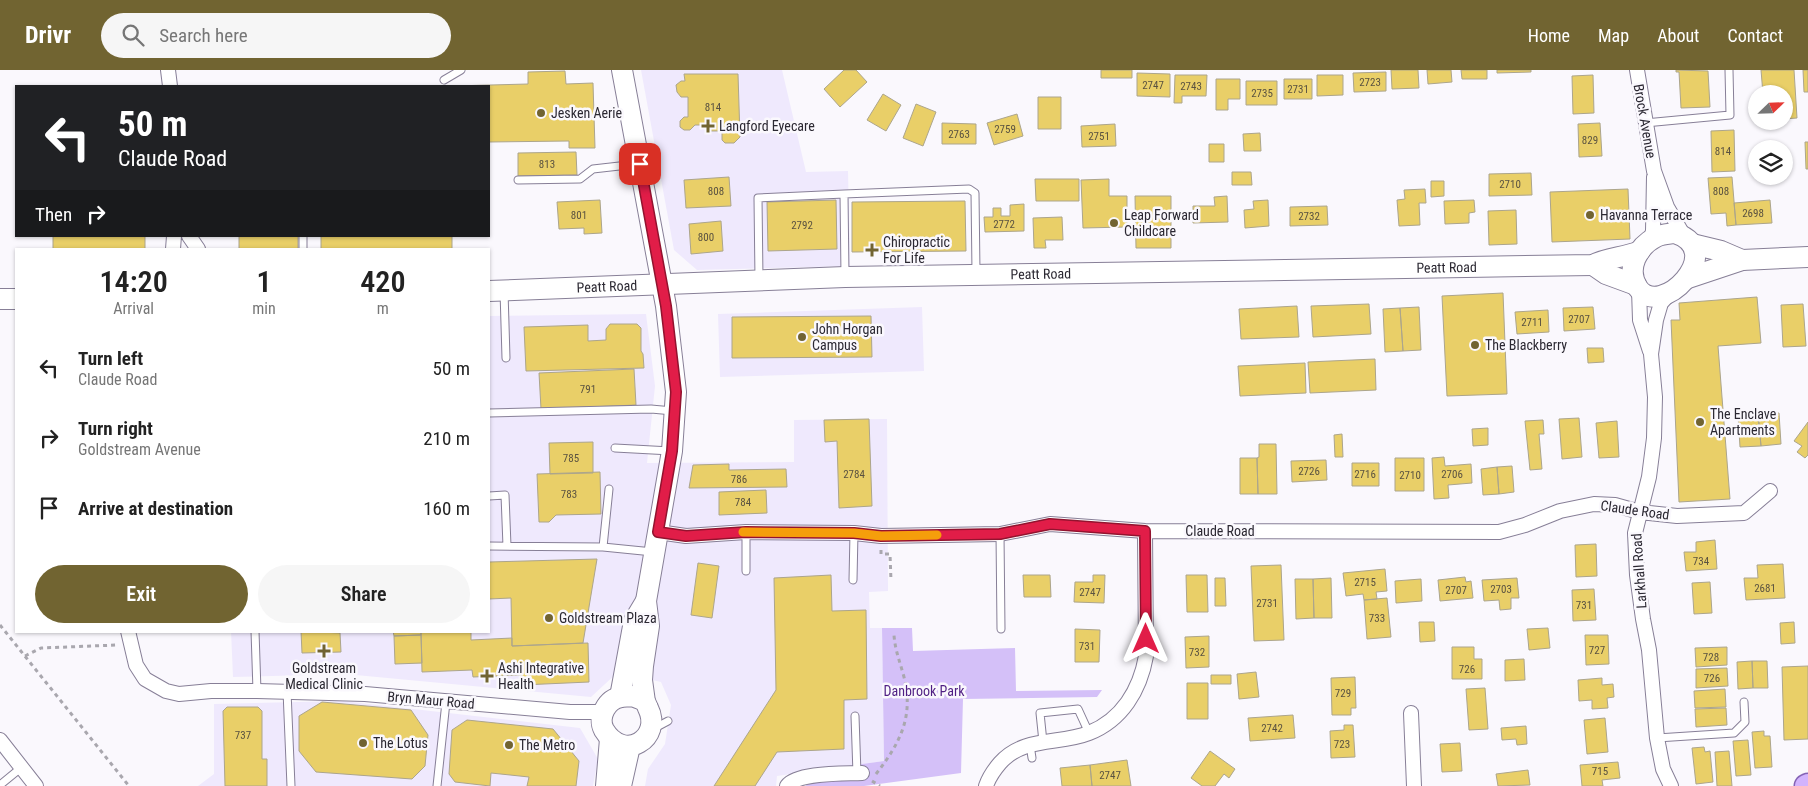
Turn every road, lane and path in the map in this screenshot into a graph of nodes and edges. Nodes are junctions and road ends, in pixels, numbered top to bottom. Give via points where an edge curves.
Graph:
1 (168, 70) edge
2 (461, 70) edge
3 (622, 70) edge
4 (1637, 70) edge
5 (1729, 70) edge
6 (444, 80) dead end
7 (170, 85) edge
8 (1645, 123) junction
9 (640, 164) junction
10 (1654, 171) junction
11 (518, 180) dead end
12 (844, 194) junction
13 (190, 237) edge
14 (1688, 240) junction
15 (1645, 246) junction
16 (197, 248) edge
17 (1808, 257) edge
18 (1742, 260) junction
19 (1593, 264) junction
20 (976, 275) junction
21 (846, 277) junction
22 (1688, 278) junction
23 (759, 280) junction
24 (662, 283) junction
25 (1637, 287) junction
26 (496, 291) edge
27 (1672, 292) junction
28 (0, 299) edge
29 (15, 299) edge
30 (1651, 354) junction
31 (506, 358) dead end
32 (676, 411) junction
33 (490, 413) edge
34 (615, 448) dead end
35 (672, 451) junction
36 (609, 489) dead end
37 (1770, 491) dead end
38 (490, 496) edge
39 (1640, 512) junction
40 (1145, 531) junction
41 (658, 532) junction
42 (746, 532) junction
43 (854, 533) junction
44 (1000, 534) junction
45 (490, 546) edge
46 (507, 546) junction
47 (603, 547) junction
48 (881, 547) dead end
49 (655, 552) junction
50 (746, 572) dead end
51 (853, 580) dead end
52 (891, 581) dead end
53 (646, 601) junction
54 (0, 625) edge
55 (1002, 629) dead end
56 (255, 633) edge
57 (894, 635) dead end
58 (128, 637) edge
59 (25, 656) junction
60 (257, 691) junction
61 (287, 691) junction
62 (620, 697) junction
63 (446, 702) junction
64 (1744, 702) dead end
65 (1411, 713) dead end
66 (649, 715) junction
67 (855, 716) dead end
68 (605, 726) junction
69 (1089, 733) junction
70 (1657, 738) junction
71 (0, 740) edge
72 (630, 746) junction
73 (1035, 748) junction
74 (22, 767) junction
75 (863, 776) junction
76 (0, 785) edge
77 (36, 786) edge
78 (129, 786) edge
79 (291, 786) edge
80 (437, 786) edge
81 (606, 786) edge
82 (621, 786) edge
83 (788, 786) edge
84 (880, 786) edge
85 (986, 786) edge
86 (1414, 786) edge
87 (1671, 786) edge

1 - 7 street
2 - 6 lane
3 - 9 street
4 - 8 street, Brock Avenue
5 - 8 lane via 1730,115
8 - 10 street, Brock Avenue
9 - 11 lane via 593,169 580,179
9 - 24 street
10 - 14 street, Brock Avenue via 1667,207
10 - 15 street, Brock Avenue via 1653,231
12 - 20 lane via 969,189 975,193
12 - 21 lane
12 - 23 lane via 758,198
13 - 16 street
14 - 15 street via 1675,233 1666,234
14 - 18 street
14 - 22 street via 1694,261
15 - 19 street, Peatt Road via 1626,257
15 - 25 street via 1632,267
17 - 18 street
18 - 22 street
19 - 20 street, Peatt Road
19 - 25 street via 1606,274
20 - 21 street, Peatt Road
21 - 23 street, Peatt Road
22 - 27 street
23 - 24 street, Peatt Road
24 - 26 street, Peatt Road
24 - 32 street
25 - 27 street via 1654,296
25 - 30 street, Larkhall Road via 1640,320
26 - 31 lane
27 - 30 street, Larkhall Road via 1661,304
28 - 29 street
30 - 39 street, Larkhall Road via 1654,438
32 - 33 lane
32 - 35 street
34 - 35 lane
35 - 41 street
36 - 47 lane
37 - 39 street, Claude Road via 1744,513 1677,516
38 - 46 lane via 505,496
39 - 40 street, Claude Road via 1616,505 1594,504 1560,511 1499,532
39 - 70 street, Larkhall Road via 1635,533 1637,575 1649,650
40 - 44 street, Claude Road via 1050,524
40 - 69 street via 1144,671 1126,706 1103,726
41 - 42 street, Claude Road via 686,536
41 - 49 street
42 - 43 street, Claude Road
42 - 50 lane
43 - 44 street, Claude Road via 881,536
43 - 51 lane
44 - 55 lane
45 - 46 lane
46 - 47 lane
47 - 49 lane
48 - 52 path via 881,554 890,554
49 - 53 street
53 - 62 street via 634,621
53 - 66 street via 649,626 643,673
54 - 59 path
56 - 60 lane
57 - 75 path via 908,706 892,753
58 - 59 path via 116,646 41,648
58 - 60 street, Bryn Maur Road via 136,665 145,679 166,691 179,694
59 - 78 path
60 - 61 street, Bryn Maur Road
61 - 63 street, Bryn Maur Road
61 - 79 lane
62 - 66 street via 633,696
62 - 68 street via 610,702
63 - 68 street, Bryn Maur Road via 570,712
63 - 80 lane
64 - 70 lane via 1745,722 1734,733
65 - 86 street
66 - 72 street via 646,738
67 - 75 lane
68 - 72 street via 621,746
68 - 81 street
69 - 73 street
69 - 73 lane via 1078,709 1040,713
70 - 87 street, Larkhall Road via 1663,769
71 - 74 street
72 - 82 street
73 - 85 street via 1016,750 1005,758
74 - 76 lane
74 - 77 street
75 - 83 street via 829,775 798,779
75 - 84 path

